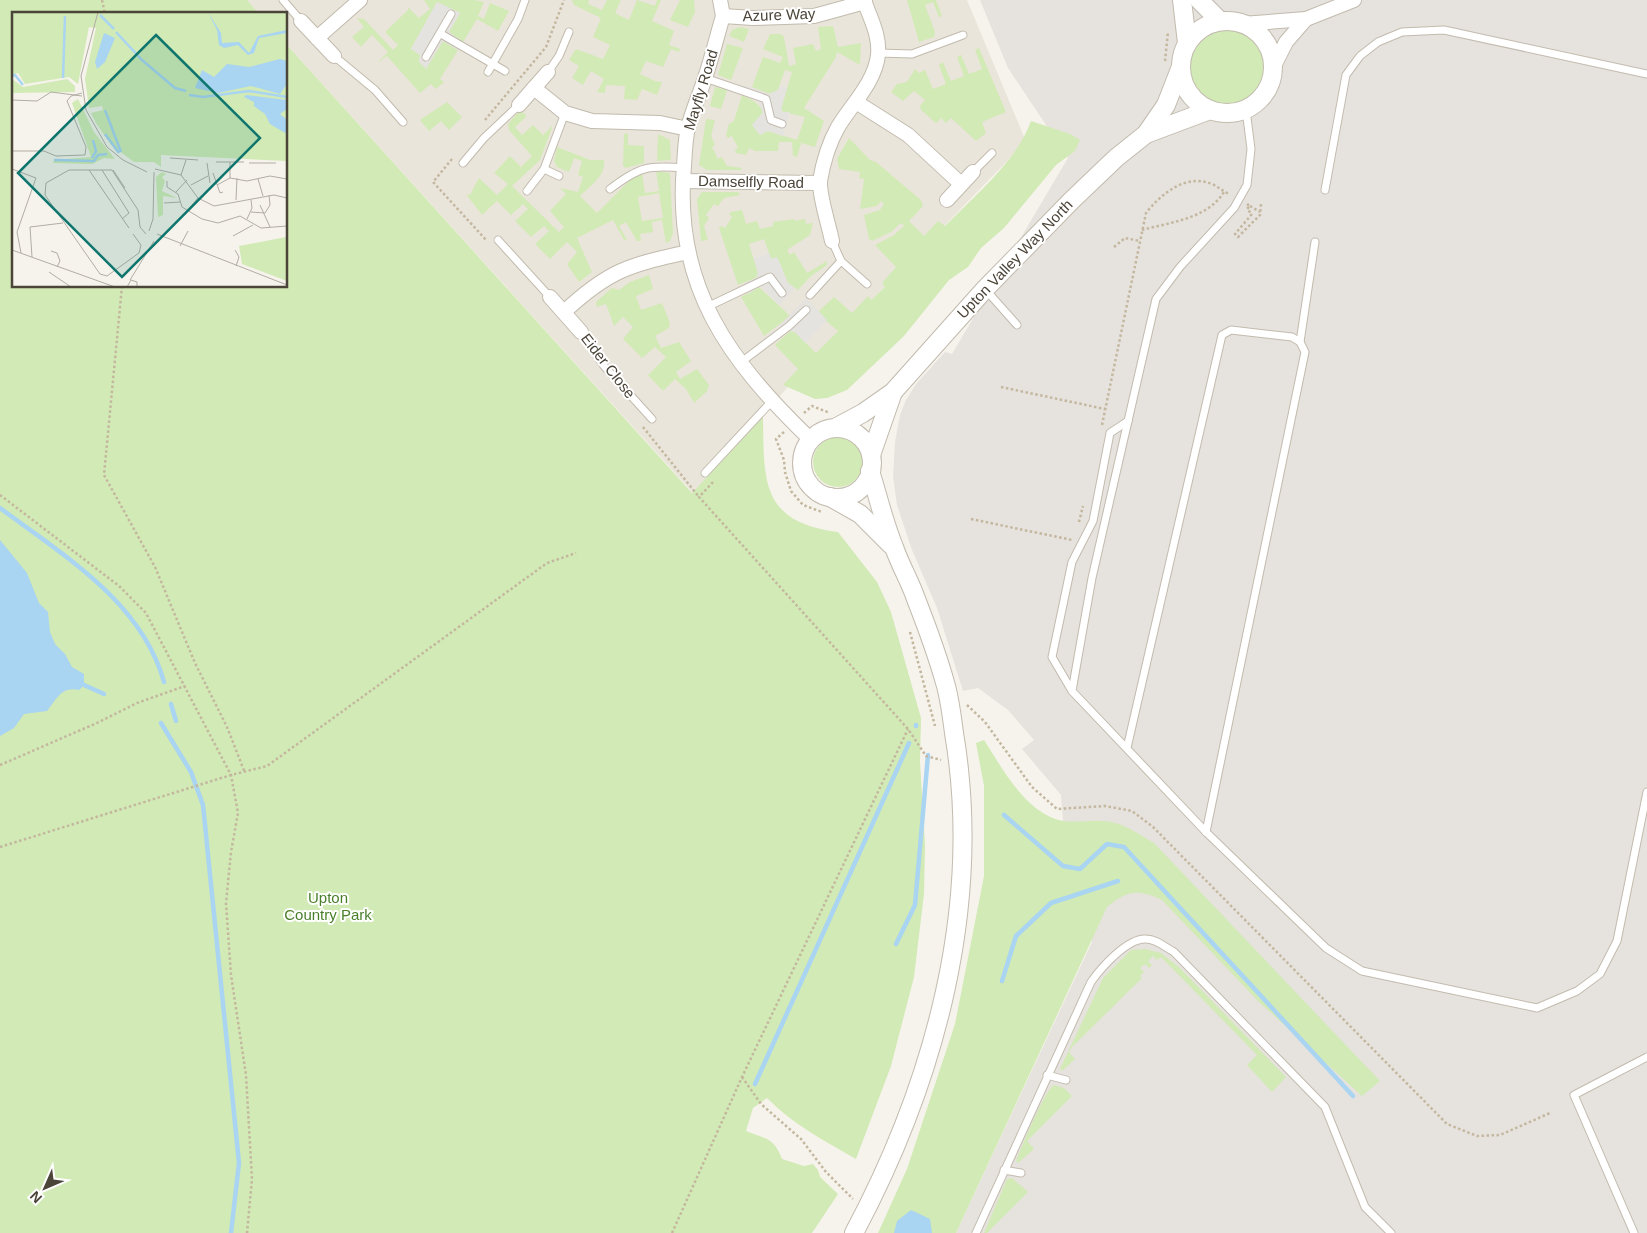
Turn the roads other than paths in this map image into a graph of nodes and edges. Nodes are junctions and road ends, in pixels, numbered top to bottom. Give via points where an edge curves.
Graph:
1 (283, 0) edge
2 (360, 0) edge
3 (525, 0) edge
4 (720, 0) edge
5 (1182, 0) edge
6 (1199, 0) edge
7 (1354, 0) edge
8 (864, 1) edge
9 (451, 14) dead end
10 (723, 16) junction
11 (1306, 19) junction
12 (301, 21) joint
13 (1220, 21) junction
14 (1242, 24) junction
15 (568, 32) dead end
16 (441, 34) junction
17 (963, 35) dead end
18 (317, 38) junction
19 (1187, 43) junction
20 (878, 53) junction
21 (334, 56) joint
22 (426, 57) dead end
23 (493, 64) junction
24 (1173, 66) junction
25 (1274, 68) junction
26 (505, 71) dead end
27 (488, 72) dead end
28 (548, 72) joint
29 (1647, 74) edge
30 (705, 78) junction
31 (534, 88) junction
32 (856, 102) junction
33 (519, 105) joint
34 (1210, 110) junction
35 (1246, 110) junction
36 (566, 113) junction
37 (403, 122) dead end
38 (782, 124) dead end
39 (688, 129) junction
40 (1146, 134) junction
41 (992, 152) dead end
42 (463, 163) dead end
43 (544, 169) junction
44 (974, 172) joint
45 (683, 174) junction
46 (559, 176) dead end
47 (820, 183) junction
48 (961, 184) junction
49 (610, 190) dead end
50 (1325, 190) dead end
51 (527, 191) dead end
52 (947, 200) dead end
53 (498, 240) dead end
54 (832, 241) joint
55 (1315, 242) dead end
56 (688, 252) junction
57 (841, 261) junction
58 (867, 284) dead end
59 (985, 289) junction
60 (782, 294) dead end
61 (810, 295) dead end
62 (550, 296) joint
63 (707, 307) junction
64 (806, 310) dead end
65 (564, 312) junction
66 (1017, 325) dead end
67 (581, 332) joint
68 (1300, 342) junction
69 (740, 364) junction
70 (892, 392) junction
71 (772, 401) junction
72 (652, 419) dead end
73 (836, 421) junction
74 (1128, 421) junction
75 (812, 440) junction
76 (871, 463) junction
77 (705, 473) dead end
78 (830, 497) junction
79 (893, 547) junction
80 (1072, 692) junction
81 (1127, 748) junction
82 (1647, 792) edge
83 (1206, 832) junction
84 (1647, 1057) edge
85 (1047, 1075) junction
86 (1066, 1080) dead end
87 (1004, 1170) junction
88 (1021, 1173) dead end
89 (854, 1233) edge
90 (976, 1233) edge
91 (1391, 1233) edge
92 (1634, 1233) edge

1 - 12 lane
2 - 18 street
3 - 23 lane
4 - 10 street, Mayfly Road
5 - 19 street
6 - 13 street
7 - 11 street
8 - 10 street, Azure Way via 814,16
8 - 20 street, Damselfly Road via 876,30
9 - 16 lane
10 - 30 street, Mayfly Road
11 - 14 street
11 - 25 street via 1286,42
12 - 18 street
13 - 14 street
13 - 19 street via 1196,32
14 - 25 street via 1260,34 1267,44
15 - 28 lane via 559,56
16 - 22 lane
16 - 23 lane
17 - 20 lane via 912,54
18 - 21 street
19 - 24 street
20 - 32 street, Damselfly Road via 875,68
21 - 37 lane via 375,90
23 - 26 lane
23 - 27 lane
24 - 34 street via 1192,97
24 - 40 street, Upton Valley Way North via 1166,105
25 - 35 street via 1265,94
28 - 31 street
29 - 50 lane via 1444,30 1402,32 1378,42 1360,56 1346,75
30 - 38 lane via 766,99 771,120
30 - 39 street, Mayfly Road
31 - 33 street
31 - 36 street
32 - 47 street, Damselfly Road via 838,128 826,155
32 - 48 street via 908,135
33 - 42 lane
34 - 35 street via 1229,114
34 - 40 street, Upton Valley Way North
35 - 74 lane via 1251,149 1247,185 1234,208 1180,267 1156,299
36 - 39 street via 592,121 660,123
36 - 43 lane
39 - 45 street, Mayfly Road
40 - 59 street, Upton Valley Way North via 1072,200
41 - 44 lane
43 - 46 lane
43 - 51 lane
44 - 48 street
45 - 47 street, Damselfly Road
45 - 49 lane via 663,166 644,168 631,172
45 - 56 street, Mayfly Road via 683,217
47 - 54 street, Damselfly Road
48 - 52 street
53 - 62 lane, Eider Close
54 - 57 lane, Damselfly Road
55 - 68 lane
56 - 63 street, Mayfly Road
56 - 65 street via 634,264 608,276
57 - 58 lane
57 - 61 lane
59 - 66 lane
59 - 70 street, Upton Valley Way North
60 - 63 lane via 770,277
62 - 65 street, Eider Close
63 - 69 street, Mayfly Road
64 - 69 lane
65 - 67 street, Eider Close
67 - 72 lane, Eider Close via 604,366
68 - 81 lane via 1292,337 1232,330 1222,334
68 - 83 lane via 1305,352
69 - 71 street, Mayfly Road
70 - 73 street, Upton Valley Way North via 864,413
70 - 76 street, Upton Valley Way North
71 - 75 street, Mayfly Road
71 - 77 lane
73 - 75 street
73 - 76 street via 861,437
74 - 80 lane via 1092,578
74 - 80 lane via 1110,433 1093,521 1072,562 1052,657
75 - 78 street via 803,454 805,476 811,486
76 - 78 street via 863,486 854,493
76 - 79 street
78 - 79 street via 860,514
79 - 89 street via 916,598 946,687 960,770 963,858 954,945 942,1007 926,1064 900,1137
80 - 81 lane
81 - 83 lane
82 - 83 lane via 1617,941 1600,974 1577,991 1537,1008 1362,971 1326,948
84 - 92 lane via 1574,1095
85 - 86 lane
85 - 87 lane
85 - 91 lane via 1100,969 1131,942 1144,938 1156,941 1174,952 1325,1107 1365,1207
87 - 88 lane
87 - 90 lane

